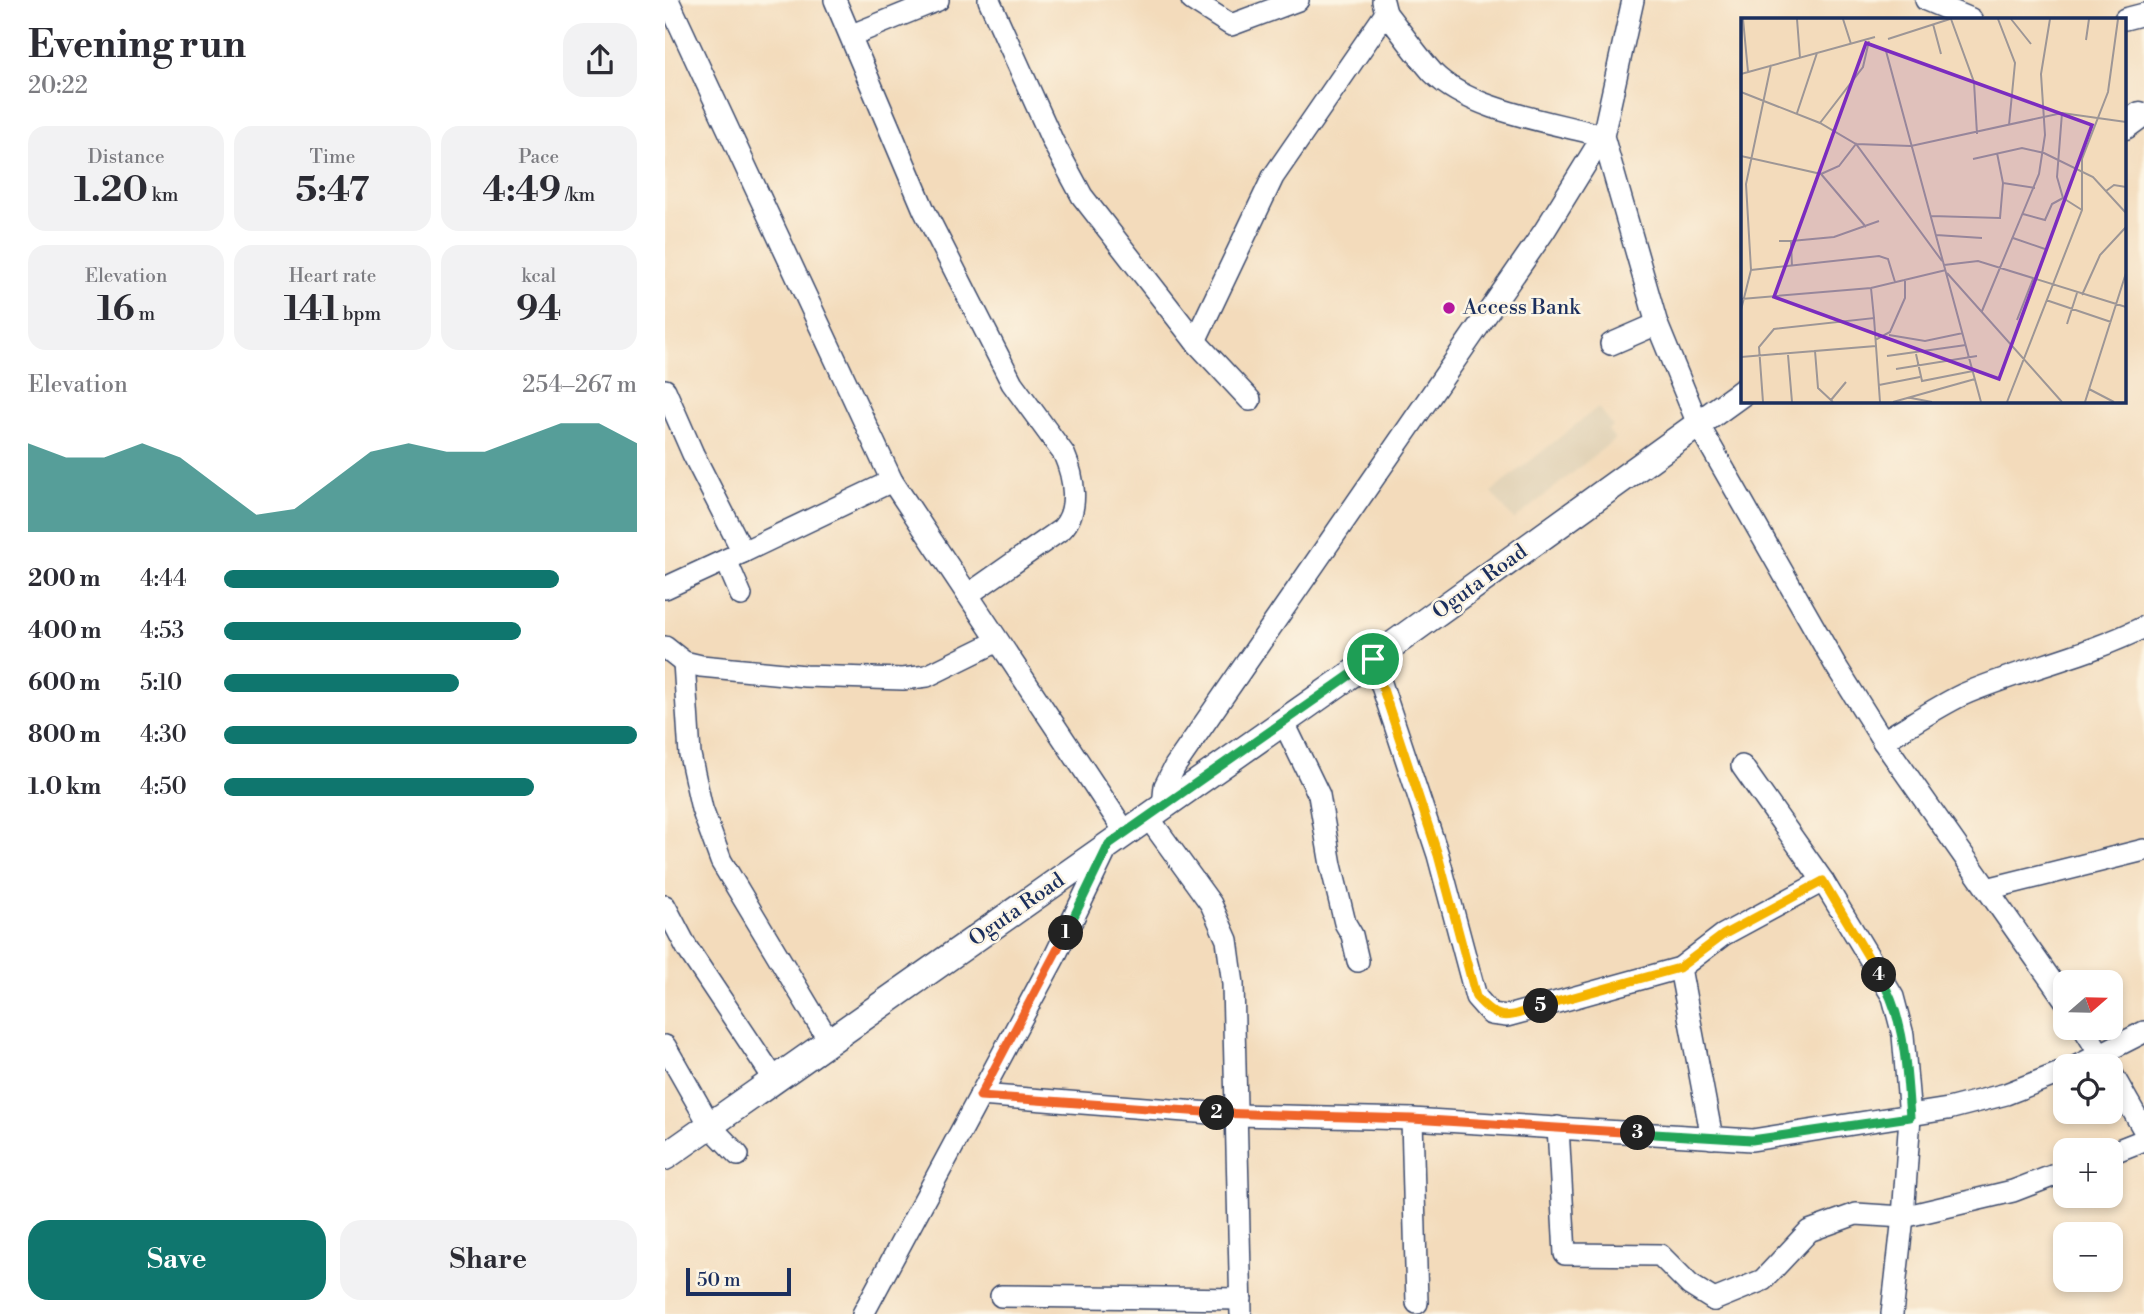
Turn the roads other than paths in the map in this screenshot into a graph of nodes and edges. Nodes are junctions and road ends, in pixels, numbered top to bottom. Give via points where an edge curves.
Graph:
1 (668, 0) edge
2 (835, 0) edge
3 (938, 0) edge
4 (989, 0) edge
5 (1192, 0) edge
6 (1298, 0) edge
7 (1633, 0) edge
8 (1926, 0) edge
9 (1384, 7) edge
10 (2144, 14) edge
11 (1969, 18) edge
12 (2127, 18) edge
13 (852, 35) junction
14 (1603, 136) junction
15 (1657, 324) junction
16 (1195, 341) junction
17 (1611, 344) dead end
18 (665, 390) edge
19 (1741, 393) edge
20 (1250, 400) dead end
21 (1698, 424) junction
22 (892, 481) junction
23 (735, 556) junction
24 (665, 588) edge
25 (969, 594) junction
26 (741, 595) dead end
27 (2144, 627) edge
28 (998, 641) junction
29 (665, 647) edge
30 (1373, 659) junction
31 (684, 662) junction
32 (1283, 721) junction
33 (1883, 741) junction
34 (1742, 766) dead end
35 (1156, 812) junction
36 (1118, 839) junction
37 (2144, 850) edge
38 (1823, 881) junction
39 (1987, 889) junction
40 (665, 906) edge
41 (1358, 961) dead end
42 (1679, 968) junction
43 (2053, 983) edge
44 (2144, 1032) edge
45 (829, 1041) junction
46 (665, 1046) edge
47 (2118, 1054) edge
48 (2053, 1076) edge
49 (775, 1080) junction
50 (2123, 1094) edge
51 (980, 1096) junction
52 (1236, 1115) junction
53 (1910, 1117) junction
54 (1412, 1119) junction
55 (711, 1126) junction
56 (1558, 1127) junction
57 (2144, 1130) edge
58 (1712, 1138) junction
59 (2144, 1140) edge
60 (2123, 1148) edge
61 (738, 1154) dead end
62 (665, 1157) edge
63 (2053, 1176) edge
64 (1903, 1217) junction
65 (1001, 1296) dead end
66 (1417, 1303) dead end
67 (1241, 1307) edge
68 (1713, 1307) edge
69 (863, 1314) edge
70 (1892, 1314) edge

1 - 22 street
2 - 13 street
3 - 13 street
4 - 16 street via 1082,196
5 - 6 street via 1231,24
7 - 14 street
8 - 11 street
9 - 14 street via 1434,74 1456,90 1482,103
9 - 16 street via 1273,177
10 - 12 street
13 - 25 street via 924,210 1012,383 1070,467 1072,519
14 - 15 street
14 - 35 street via 1545,230 1175,765
15 - 17 street
15 - 21 street
16 - 20 street
18 - 23 street
19 - 21 main road, Oguta Road
21 - 30 main road, Oguta Road
21 - 33 street
22 - 23 street
22 - 25 street
23 - 24 street
23 - 26 street
25 - 28 street
27 - 33 street via 1961,696
28 - 31 street via 927,676 903,679 806,676
28 - 36 street
29 - 31 street
30 - 32 main road, Oguta Road
30 - 42 street via 1438,855 1476,997 1491,1014 1507,1016
31 - 45 street via 690,755 702,809 721,861
32 - 35 main road, Oguta Road
32 - 41 street via 1319,795 1334,877
33 - 39 street
34 - 38 street
35 - 36 main road, Oguta Road
35 - 52 street via 1212,904 1227,940 1233,984
36 - 45 main road, Oguta Road
36 - 51 street
37 - 39 street
38 - 42 street via 1723,935
38 - 53 street via 1893,997 1903,1035
39 - 43 street
40 - 49 street via 687,948
42 - 58 street
44 - 47 street
45 - 49 main road, Oguta Road
46 - 55 street
48 - 53 street via 2006,1094
49 - 55 main road, Oguta Road
50 - 57 street
51 - 52 street
51 - 69 street
52 - 54 street
52 - 67 street
53 - 58 street via 1792,1136
53 - 64 street
54 - 56 street
54 - 66 street
55 - 61 street
55 - 62 main road, Oguta Road
56 - 58 street
56 - 68 street via 1565,1254 1660,1255
59 - 60 street
63 - 64 street via 2013,1191
64 - 68 street via 1856,1214 1809,1231 1763,1280
64 - 70 street
65 - 67 street

